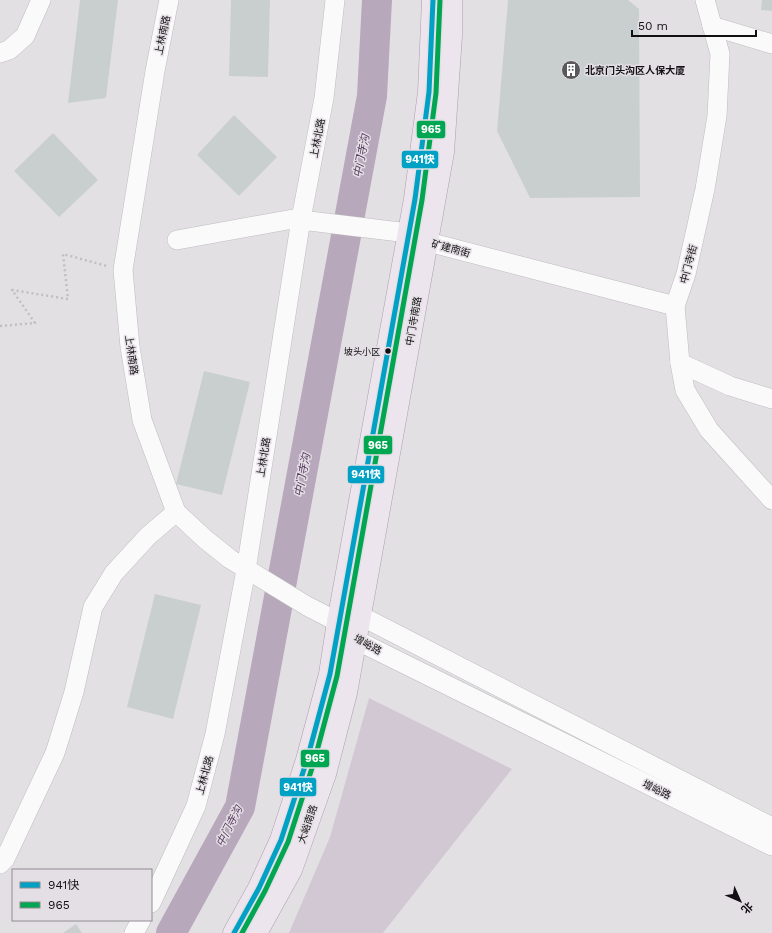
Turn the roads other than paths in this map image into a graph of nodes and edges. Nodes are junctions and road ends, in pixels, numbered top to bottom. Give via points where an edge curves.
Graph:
1 (41, 0) edge
2 (169, 0) edge
3 (335, 0) edge
4 (433, 0) edge
5 (451, 0) edge
6 (705, 0) edge
7 (712, 26) junction
8 (772, 44) edge
9 (0, 53) edge
10 (302, 220) junction
11 (408, 233) junction
12 (177, 240) dead end
13 (428, 242) junction
14 (675, 306) junction
15 (680, 364) junction
16 (772, 399) edge
17 (772, 500) edge
18 (176, 512) junction
19 (246, 570) junction
20 (359, 616) junction
21 (338, 622) junction
22 (354, 639) junction
23 (772, 827) edge
24 (772, 846) edge
25 (0, 864) edge
26 (152, 901) edge
27 (140, 921) edge
28 (134, 933) edge
29 (234, 933) edge
30 (256, 933) edge

1 - 9 street via 25,36 9,50
2 - 18 street, 上林南路 via 154,71 123,270 130,347 142,420
3 - 10 street, 上林北路 via 324,98
4 - 11 main road, 中门寺南路 via 429,92
5 - 13 main road, 中门寺南路 via 443,152
6 - 7 street, 中门寺街
7 - 8 street
7 - 14 street, 中门寺街 via 720,54 717,116 706,189 686,274
10 - 11 street, 矿建南街
10 - 12 street, 矿建南街 via 293,219
10 - 19 street, 上林北路
11 - 13 street, 矿建南街
11 - 21 main road, 中门寺南路
13 - 14 street, 矿建南街
13 - 20 main road, 中门寺南路
14 - 15 street, 中门寺街
15 - 16 street via 730,386
15 - 17 street, 中门寺街 via 685,390 709,430
18 - 19 street, 上林南路 via 205,539
18 - 25 street via 148,536 114,573 93,607 74,692 55,753 5,859
19 - 21 street, 上林南路
19 - 26 street, 上林北路 via 215,734 196,806
20 - 21 street
20 - 22 main road, 中门寺南路
20 - 23 street, 增峪路
21 - 22 street, 增峪路
21 - 29 main road, 大峪南路 via 330,674 307,760 281,840 259,888
22 - 24 street, 增峪路
22 - 30 main road, 大峪南路 via 346,693 325,774 291,870
27 - 28 street

